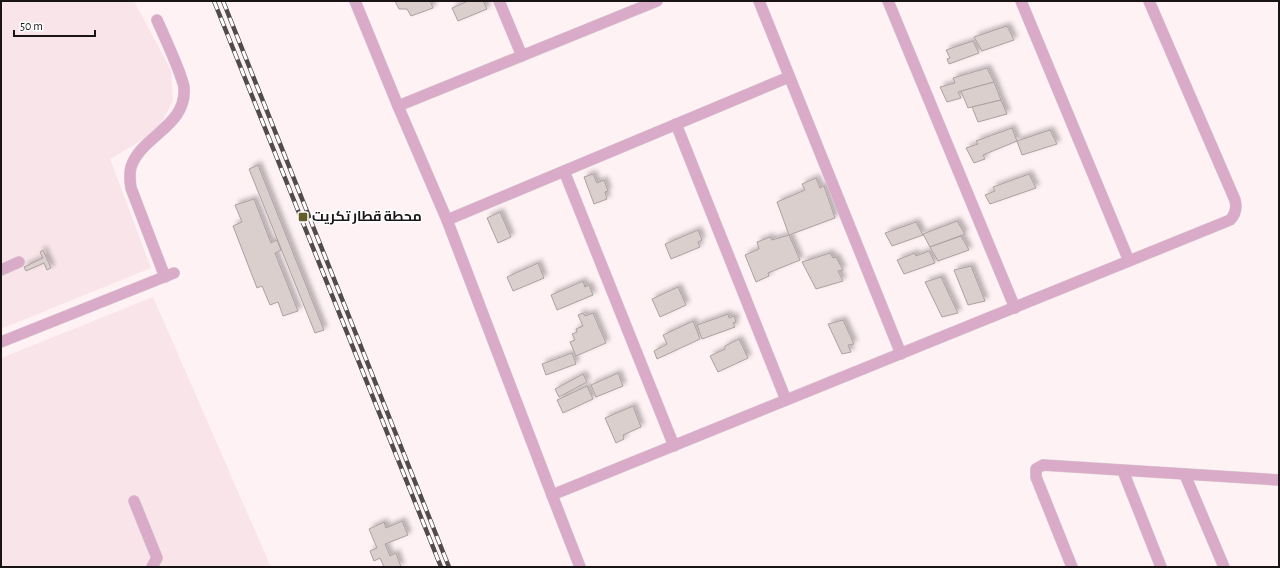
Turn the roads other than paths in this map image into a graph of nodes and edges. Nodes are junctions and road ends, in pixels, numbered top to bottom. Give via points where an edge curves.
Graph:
1 (355, 1) edge
2 (499, 1) edge
3 (657, 1) edge
4 (758, 1) edge
5 (888, 1) edge
6 (1021, 1) edge
7 (1149, 1) edge
8 (157, 20) dead end
9 (522, 56) junction
10 (788, 77) junction
11 (398, 106) junction
12 (676, 124) junction
13 (564, 171) junction
14 (447, 220) junction
15 (19, 262) dead end
16 (1129, 262) junction
17 (1, 270) edge
18 (1015, 308) junction
19 (1, 342) edge
20 (901, 354) junction
21 (786, 400) junction
22 (674, 446) junction
23 (1123, 471) junction
24 (1185, 475) junction
25 (1279, 481) edge
26 (552, 495) junction
27 (134, 501) dead end
28 (152, 567) edge
29 (580, 567) edge
30 (1072, 567) edge
31 (1161, 567) edge
32 (1224, 567) edge

1 - 11 street
2 - 9 street
3 - 9 street
4 - 10 street
5 - 18 street
6 - 16 street
7 - 16 street via 1235,200 1236,209 1233,217 1226,222
8 - 19 street via 184,88 183,101 179,113 169,125 137,155 131,167 130,180 131,188 170,275
9 - 11 street
10 - 12 street
10 - 20 street
11 - 14 street
12 - 13 street
12 - 21 street
13 - 14 street
13 - 22 street
14 - 26 street
15 - 17 street
16 - 18 street
18 - 20 street
20 - 21 street
21 - 22 street
22 - 26 street
23 - 24 street
23 - 30 street via 1043,465 1036,470 1036,477
23 - 31 street
24 - 25 street
24 - 32 street
26 - 29 street
27 - 28 street via 157,558

